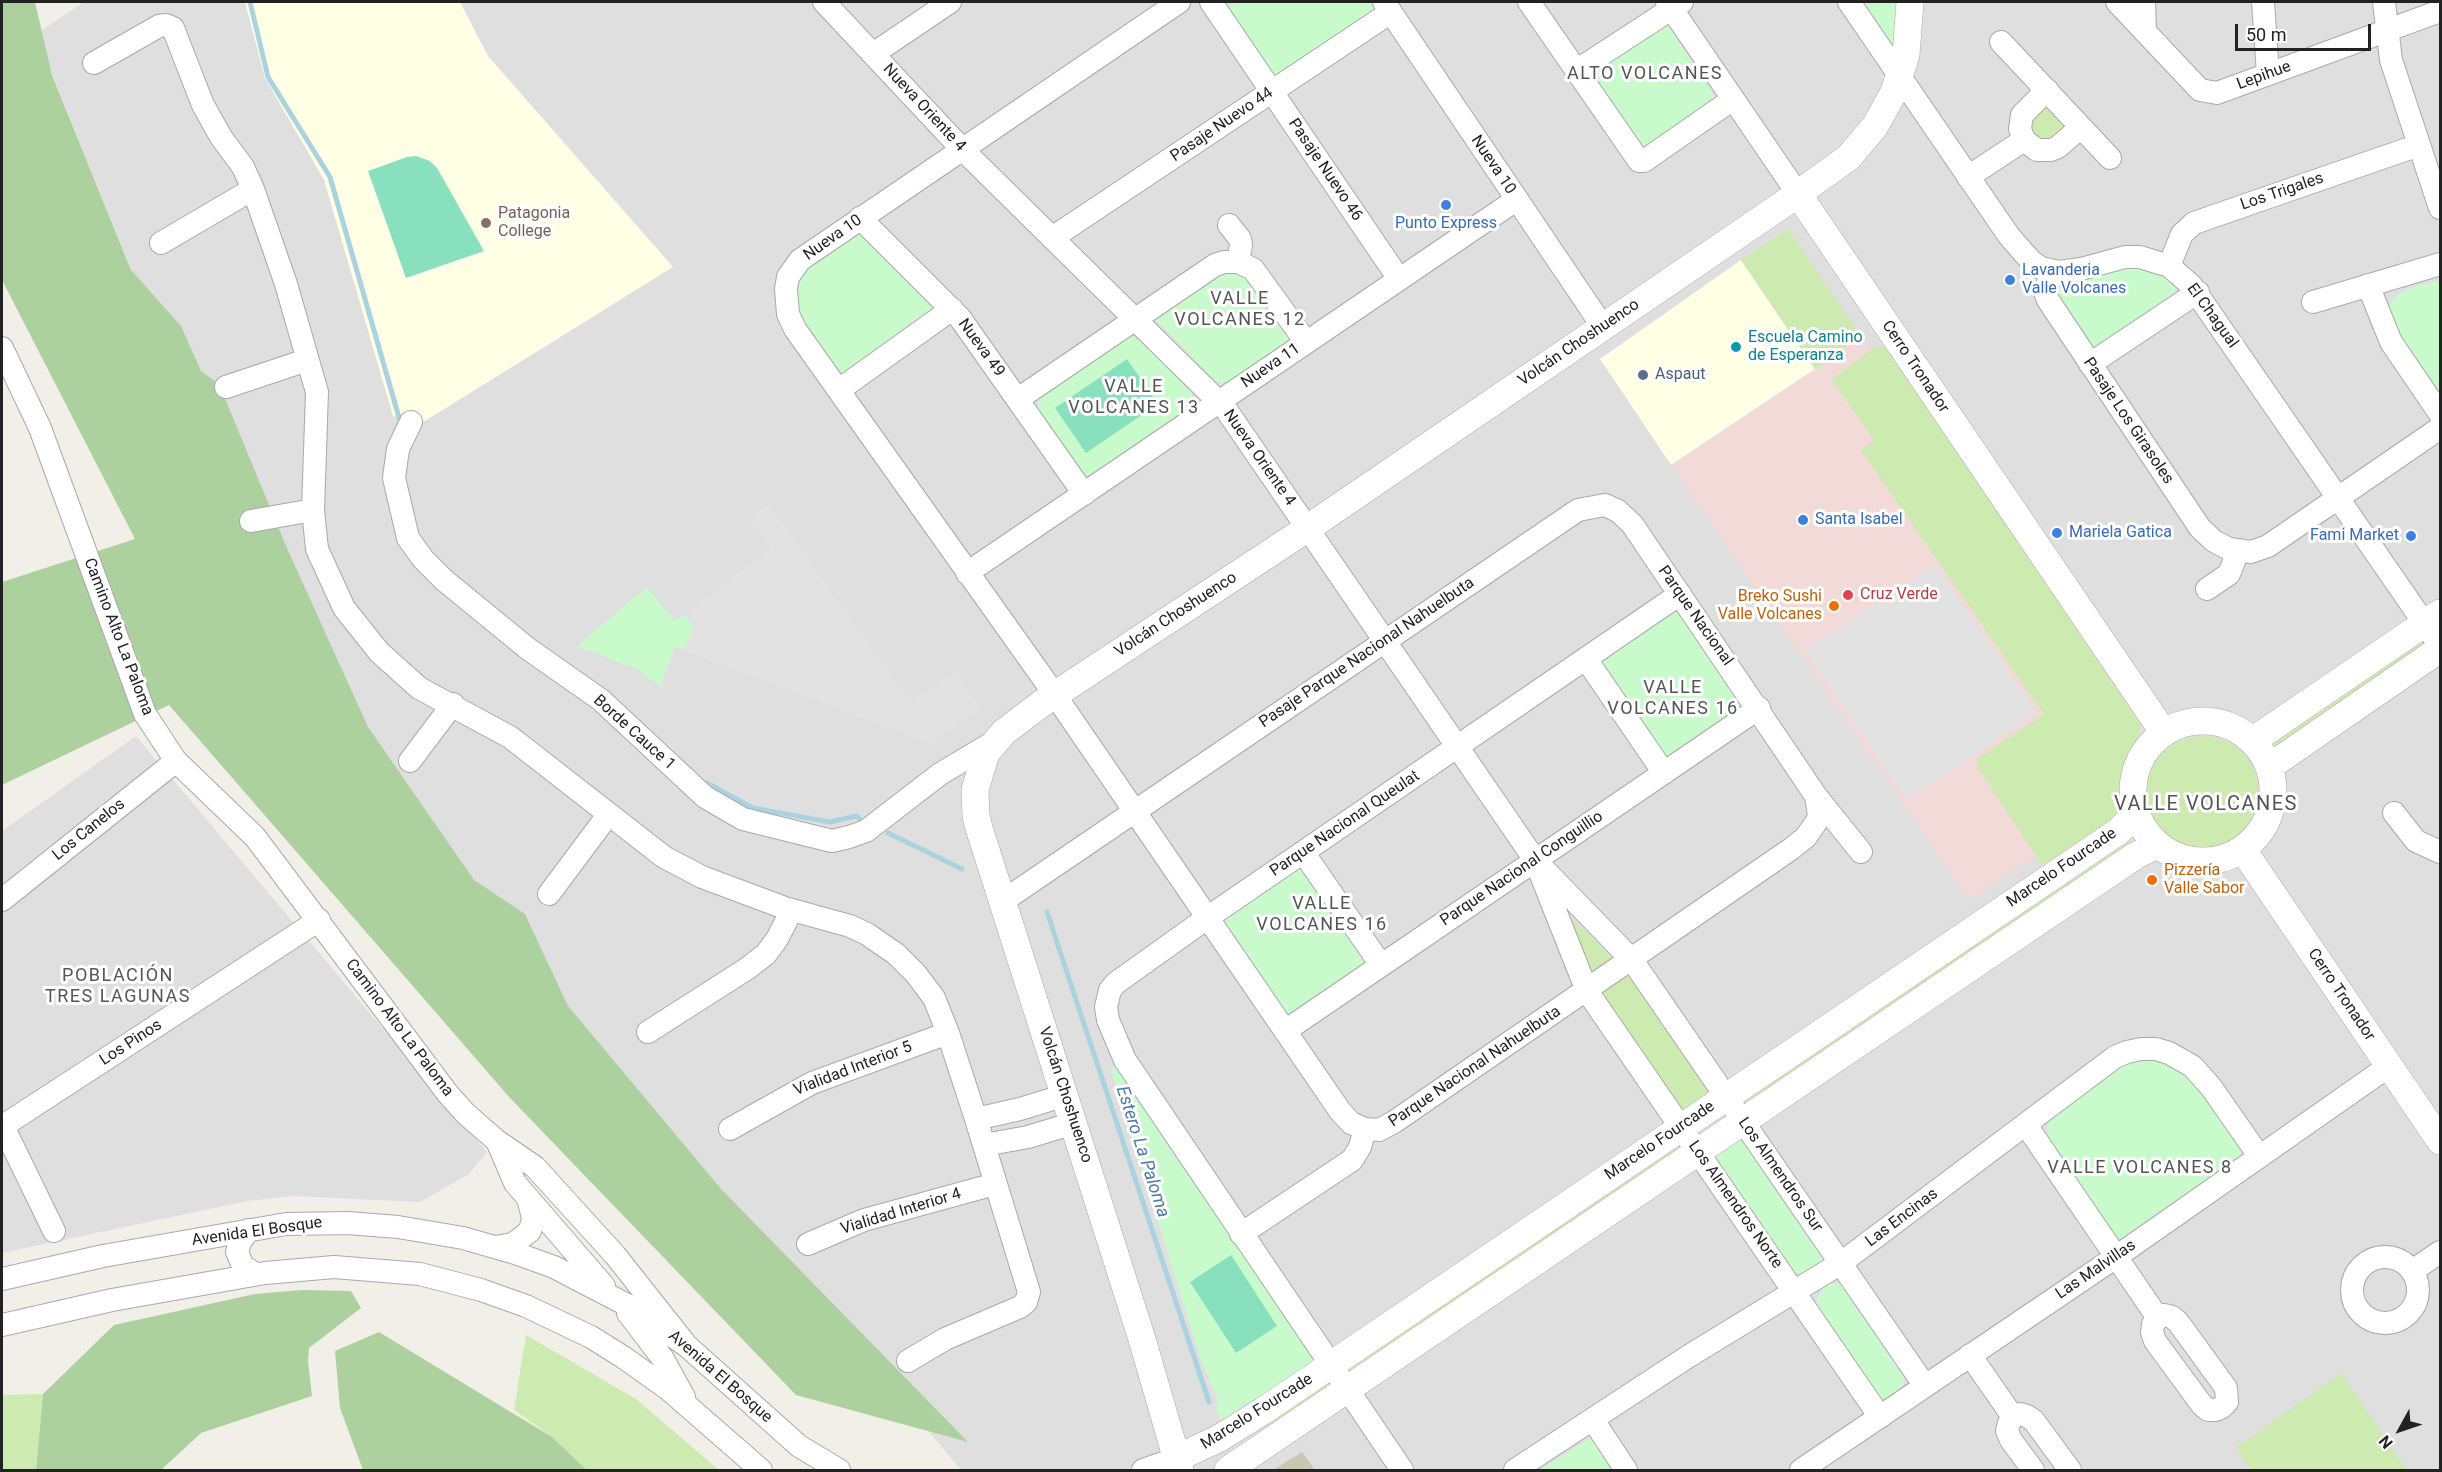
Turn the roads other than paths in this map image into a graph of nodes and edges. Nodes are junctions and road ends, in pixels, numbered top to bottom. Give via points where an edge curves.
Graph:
1 (824, 2) edge
2 (950, 2) edge
3 (1179, 2) edge
4 (1211, 2) edge
5 (1529, 2) edge
6 (1849, 2) edge
7 (1910, 2) edge
8 (2118, 2) edge
9 (2144, 2) edge
10 (2263, 2) edge
11 (2384, 2) edge
12 (1673, 3) edge
13 (1387, 7) edge
14 (2440, 11) edge
15 (2145, 32) junction
16 (2387, 32) junction
17 (2001, 42) dead end
18 (873, 54) junction
19 (94, 63) dead end
20 (1576, 71) junction
21 (2268, 74) junction
22 (1899, 77) junction
23 (2047, 90) junction
24 (1272, 92) junction
25 (1733, 99) junction
26 (2080, 127) junction
27 (2024, 140) junction
28 (962, 149) junction
29 (2427, 150) edge
30 (2110, 158) dead end
31 (1968, 177) junction
32 (253, 189) junction
33 (1798, 194) junction
34 (1516, 200) junction
35 (2440, 208) edge
36 (860, 218) junction
37 (1230, 225) dead end
38 (1052, 238) junction
39 (161, 243) dead end
40 (1238, 261) junction
41 (2440, 264) edge
42 (2169, 266) junction
43 (2050, 271) junction
44 (1399, 279) junction
45 (2368, 285) junction
46 (2198, 292) junction
47 (2313, 302) dead end
48 (952, 309) junction
49 (1135, 320) junction
50 (1603, 327) junction
51 (1306, 342) junction
52 (2, 348) edge
53 (307, 360) junction
54 (2090, 364) junction
55 (226, 387) dead end
56 (838, 390) junction
57 (1018, 399) junction
58 (1218, 402) junction
59 (2440, 414) edge
60 (411, 422) dead end
61 (2440, 428) edge
62 (1084, 494) junction
63 (2338, 497) junction
64 (1605, 505) joint
65 (313, 510) junction
66 (251, 521) dead end
67 (1308, 528) junction
68 (2238, 551) junction
69 (967, 573) junction
70 (2207, 589) dead end
71 (1680, 594) junction
72 (2433, 618) edge
73 (1385, 640) junction
74 (2440, 648) edge
75 (1586, 659) junction
76 (1054, 696) junction
77 (453, 704) junction
78 (1759, 708) junction
79 (2164, 733) junction
80 (2252, 741) junction
81 (992, 743) junction
82 (1458, 747) junction
83 (176, 761) junction
84 (410, 761) dead end
85 (2269, 767) junction
86 (1664, 773) junction
87 (1816, 796) junction
88 (1134, 812) junction
89 (2136, 813) junction
90 (2394, 813) dead end
91 (608, 815) junction
92 (2157, 845) junction
93 (2243, 850) junction
94 (1303, 852) junction
95 (1861, 852) dead end
96 (2440, 852) edge
97 (1535, 860) junction
98 (549, 894) dead end
99 (2, 900) edge
100 (1003, 901) junction
101 (792, 910) junction
102 (1207, 918) junction
103 (319, 920) junction
104 (1632, 960) junction
105 (1381, 965) junction
106 (1587, 991) junction
107 (1285, 1031) junction
108 (648, 1032) dead end
109 (948, 1033) junction
110 (2389, 1065) junction
111 (1066, 1095) junction
112 (1726, 1096) junction
113 (976, 1119) junction
114 (1744, 1122) junction
115 (1074, 1123) junction
116 (2, 1125) edge
117 (2026, 1125) junction
118 (1680, 1126) junction
119 (1365, 1129) junction
120 (730, 1130) dead end
121 (496, 1141) junction
122 (2440, 1141) edge
123 (984, 1145) junction
124 (1698, 1152) junction
125 (2259, 1156) junction
126 (995, 1184) junction
127 (528, 1198) junction
128 (249, 1230) junction
129 (54, 1231) dead end
130 (1241, 1234) junction
131 (808, 1244) dead end
132 (494, 1247) junction
133 (2440, 1252) edge
134 (2116, 1257) junction
135 (1841, 1263) junction
136 (2412, 1271) dead end
137 (255, 1274) junction
138 (2, 1279) edge
139 (1793, 1290) junction
140 (615, 1298) junction
141 (2158, 1318) dead end
142 (2, 1325) edge
143 (687, 1346) junction
144 (1970, 1355) junction
145 (908, 1361) dead end
146 (1330, 1366) junction
147 (1924, 1386) junction
148 (1347, 1390) junction
149 (690, 1407) junction
150 (1880, 1417) junction
151 (2013, 1417) junction
152 (1593, 1420) junction
153 (1831, 1462) edge
154 (1178, 1464) edge
155 (761, 1470) edge
156 (839, 1470) edge
157 (1143, 1470) edge
158 (1228, 1470) edge
159 (1402, 1470) edge
160 (1515, 1470) edge
161 (1626, 1470) edge
162 (1801, 1470) edge
163 (2033, 1470) edge
164 (2070, 1470) edge

1 - 18 street, Nueva Oriente 4
2 - 18 street
3 - 28 street, Nueva 10
4 - 24 street, Pasaje Nuevo 46
5 - 20 street
6 - 22 street
7 - 22 street, Volcán Choshuenco via 1908,42
8 - 15 street, Lepihue
9 - 15 street
10 - 21 street
11 - 16 street
12 - 20 street
12 - 25 street, Cerro Tronador
13 - 24 street, Pasaje Nuevo 44
13 - 34 street, Nueva 10
14 - 16 street, Lepihue
15 - 21 street, Lepihue via 2200,90 2217,93
16 - 21 street, Lepihue
16 - 29 street via 2391,60
17 - 23 street
18 - 28 street, Nueva Oriente 4
19 - 32 street via 159,26 173,28 203,105
20 - 25 street via 1639,161
22 - 31 street
22 - 33 street, Volcán Choshuenco via 1887,107 1860,146
23 - 26 street
23 - 27 street via 2022,115 2020,129
24 - 38 street, Pasaje Nuevo 44
24 - 44 street, Pasaje Nuevo 46
25 - 33 street, Cerro Tronador
26 - 27 street via 2051,150 2037,150
26 - 30 street
27 - 31 street
28 - 36 street, Nueva 10
28 - 38 street, Nueva Oriente 4
29 - 35 street
29 - 42 street, Los Trigales via 2194,224 2182,234
31 - 43 street via 2020,251
32 - 39 street
32 - 53 street
33 - 50 street, Volcán Choshuenco
33 - 79 street, Cerro Tronador
34 - 44 street, Nueva 11
34 - 50 street, Nueva 10
36 - 48 street, Nueva 49
36 - 56 street, Nueva 10 via 800,260 786,289 788,314 795,329
37 - 40 street via 1240,239
38 - 49 street, Nueva Oriente 4
40 - 49 street via 1215,265
40 - 51 street via 1258,274
41 - 45 street
42 - 43 street, El Chagual via 2149,258 2131,257 2070,271
42 - 46 street, El Chagual
43 - 54 street, Pasaje Los Girasoles via 2048,300
44 - 51 street, Nueva 11
45 - 47 street
45 - 59 street via 2391,342
46 - 54 street
46 - 63 street, El Chagual
48 - 56 street
48 - 57 street, Nueva 49
49 - 57 street
49 - 58 street, Nueva Oriente 4
50 - 67 street, Volcán Choshuenco
51 - 58 street, Nueva 11
52 - 83 street, Camino Alto La Paloma via 40,429 145,714
53 - 55 street
53 - 65 street via 317,392
54 - 68 street, Pasaje Los Girasoles via 2200,528 2221,545
56 - 69 street, Nueva 10
57 - 62 street, Nueva 49
58 - 62 street, Nueva 11
58 - 67 street, Nueva Oriente 4
60 - 81 street, Borde Cauce 1 via 398,449 394,478 408,538 423,558 526,648 601,700 705,797 743,819 832,841 849,837 866,831 949,768
61 - 63 street
62 - 69 street, Nueva 11
63 - 68 street via 2268,546 2252,552
63 - 72 street, El Chagual
64 - 71 street, Parque Nacional via 1632,524
64 - 73 street, Pasaje Parque Nacional Nahuelbuta via 1578,510
65 - 66 street
65 - 77 street via 317,549 344,609 360,632 418,688
67 - 73 street, Nueva Oriente 4
67 - 76 street, Volcán Choshuenco
68 - 70 street via 2229,574
69 - 76 street, Nueva 10
71 - 75 street, Parque Nacional Queulat
71 - 78 street, Parque Nacional
72 - 74 street, El Chagual
72 - 80 street
73 - 82 street, Nueva Oriente 4
73 - 88 street, Pasaje Parque Nacional Nahuelbuta
74 - 85 street
75 - 82 street, Parque Nacional Queulat
75 - 86 street
76 - 81 street, Volcán Choshuenco
76 - 88 street, Parque Nacional Nahuelbuta
77 - 84 street
77 - 91 street via 510,737
78 - 86 street, Parque Nacional Conguillio
78 - 87 street, Parque Nacional
79 - 80 street via 2193,722 2209,721 2224,724
79 - 89 street via 2143,754 2136,768
80 - 85 street
81 - 100 street, Volcán Choshuenco via 977,778 976,808
82 - 94 street, Parque Nacional Queulat
82 - 97 street, Nueva Oriente 4
83 - 99 street, Los Canelos
83 - 103 street, Camino Alto La Paloma via 255,837
85 - 93 street via 2273,782 2270,813
86 - 97 street, Parque Nacional Conguillio
87 - 95 street, Parque Nacional
87 - 104 street, Parque Nacional Nahuelbuta via 1819,815 1806,837
88 - 100 street, Pasaje Parque Nacional Nahuelbuta
88 - 102 street, Parque Nacional Nahuelbuta
89 - 92 street
89 - 112 street, Marcelo Fourcade via 2119,831
90 - 96 street via 2416,841
91 - 98 street
91 - 101 street via 682,868
92 - 93 street via 2199,862
92 - 114 street, Marcelo Fourcade via 2135,856
93 - 110 street, Cerro Tronador
94 - 102 street, Parque Nacional Queulat
94 - 105 street
97 - 104 street, Los Almendros Sur
97 - 105 street, Parque Nacional Conguillio
97 - 106 street, Los Almendros Norte
100 - 111 street, Volcán Choshuenco
101 - 108 street via 766,954
101 - 109 street via 850,926 896,954 934,998
102 - 107 street, Parque Nacional Nahuelbuta
102 - 130 street, Parque Nacional Queulat via 1116,983 1106,1008 1125,1060
103 - 116 street, Los Pinos
103 - 121 street, Camino Alto La Paloma via 448,1094
104 - 106 street, Parque Nacional Nahuelbuta
104 - 112 street, Los Almendros Sur
105 - 107 street, Parque Nacional Conguillio
106 - 118 street, Los Almendros Norte
106 - 119 street, Parque Nacional Nahuelbuta via 1394,1122 1379,1130
107 - 119 street, Parque Nacional Nahuelbuta via 1340,1111 1351,1123
109 - 113 street
109 - 120 street, Vialidad Interior 5 via 812,1083
110 - 122 street, Cerro Tronador
110 - 125 street, Las Malvillas
111 - 113 street
111 - 115 street, Volcán Choshuenco
112 - 114 street, Los Almendros Sur
112 - 118 street, Marcelo Fourcade
113 - 123 street
114 - 124 street, Marcelo Fourcade
114 - 135 street, Los Almendros Sur
115 - 123 street
115 - 154 street, Volcán Choshuenco
116 - 129 street
117 - 125 street, Las Encinas via 2115,1057 2156,1049 2180,1058 2201,1075
117 - 134 street
117 - 135 street, Las Encinas
118 - 124 street, Los Almendros Norte
118 - 146 street, Marcelo Fourcade
119 - 130 street via 1352,1160
121 - 127 street, Camino Alto La Paloma via 516,1183
121 - 143 street, Camino Alto La Paloma via 542,1174 615,1255
123 - 126 street
124 - 139 street, Los Almendros Norte
124 - 148 street, Marcelo Fourcade
125 - 134 street, Las Malvillas
126 - 131 street, Vialidad Interior 4 via 864,1220
126 - 145 street via 1029,1292 1026,1302 945,1339
127 - 132 street via 533,1218 530,1231 513,1244
127 - 140 street, Camino Alto La Paloma
128 - 132 street, Avenida El Bosque via 317,1222 348,1223 442,1234
128 - 137 street via 237,1252 243,1266
128 - 138 street, Avenida El Bosque
130 - 146 street, Parque Nacional Queulat
132 - 140 street, Avenida El Bosque via 554,1267
133 - 136 street
134 - 141 street
134 - 144 street, Las Malvillas
135 - 139 street, Las Encinas
135 - 147 street, Los Almendros Sur
137 - 142 street
137 - 149 street via 357,1268 420,1274 481,1290 546,1314 591,1337
139 - 150 street, Los Almendros Norte
139 - 152 street, Las Encinas
140 - 143 street, Avenida El Bosque
140 - 149 street, Camino Alto La Paloma via 663,1359
143 - 156 street, Avenida El Bosque via 799,1446
144 - 147 street, Las Malvillas
144 - 151 street
146 - 148 street, Parque Nacional Queulat
146 - 154 street, Marcelo Fourcade
147 - 150 street, Las Malvillas
148 - 158 street, Marcelo Fourcade
148 - 159 street, Parque Nacional Queulat
149 - 155 street
150 - 153 street, Las Malvillas
151 - 163 street via 2007,1431
151 - 164 street via 2020,1414 2034,1421
152 - 160 street, Las Encinas
152 - 161 street
153 - 162 street, Las Malvillas
154 - 157 street

